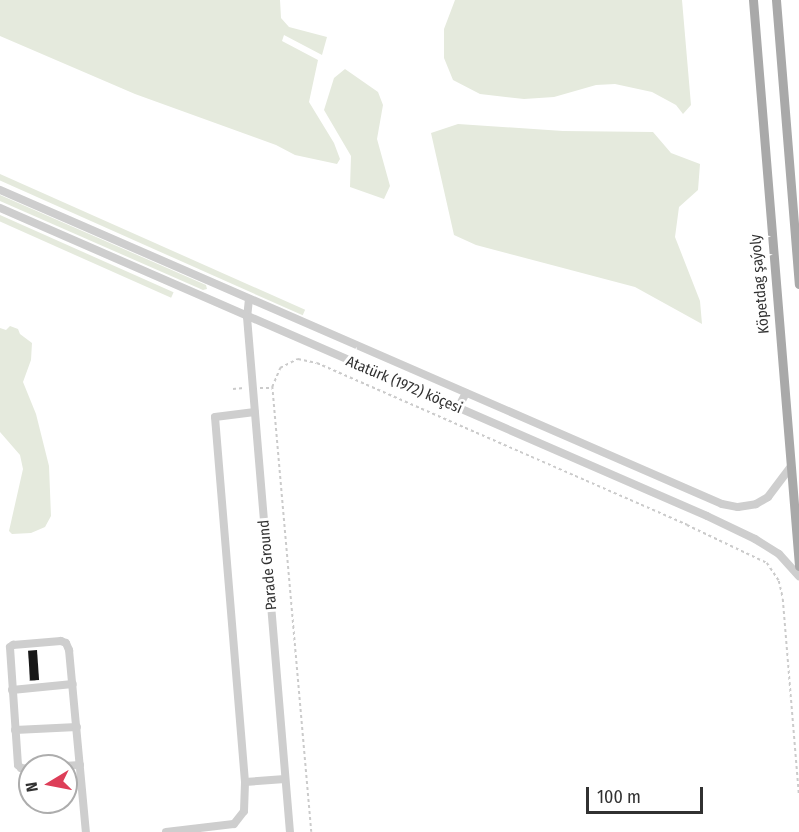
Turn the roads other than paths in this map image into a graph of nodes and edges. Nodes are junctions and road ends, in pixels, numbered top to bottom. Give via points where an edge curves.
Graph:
1 (753, 0) edge
2 (776, 0) edge
3 (0, 190) edge
4 (0, 208) edge
5 (799, 284) edge
6 (249, 299) junction
7 (248, 317) junction
8 (466, 393) junction
9 (458, 408) junction
10 (255, 412) junction
11 (790, 468) junction
12 (799, 566) edge
13 (799, 576) edge
14 (73, 684) junction
15 (12, 690) junction
16 (77, 727) junction
17 (15, 730) junction
18 (18, 765) edge
19 (80, 765) joint
20 (285, 779) junction
21 (245, 782) junction
22 (86, 832) edge
23 (166, 832) edge
24 (290, 832) edge

1 - 11 main road, Köpetdag şaýoly
2 - 5 main road
3 - 6 street, Atatürk (1972) köçesi
4 - 7 street, Atatürk (1972) köçesi
6 - 7 street, Parade Ground
6 - 8 street, Atatürk (1972) köçesi
7 - 9 street, Atatürk (1972) köçesi
7 - 10 street, Parade Ground
8 - 9 street
8 - 11 street, Atatürk (1972) köçesi via 722,504 756,504 768,497
9 - 13 street, Atatürk (1972) köçesi via 755,539 779,554
10 - 20 street, Parade Ground
10 - 21 street via 215,417
11 - 12 main road, Köpetdag şaýoly
14 - 15 street
14 - 15 street via 66,643 61,640 13,645 8,656
14 - 16 street
15 - 17 street
16 - 17 street
16 - 19 street
17 - 18 street
19 - 22 street
20 - 21 street
20 - 24 street, Parade Ground
21 - 23 street via 244,811 234,824

